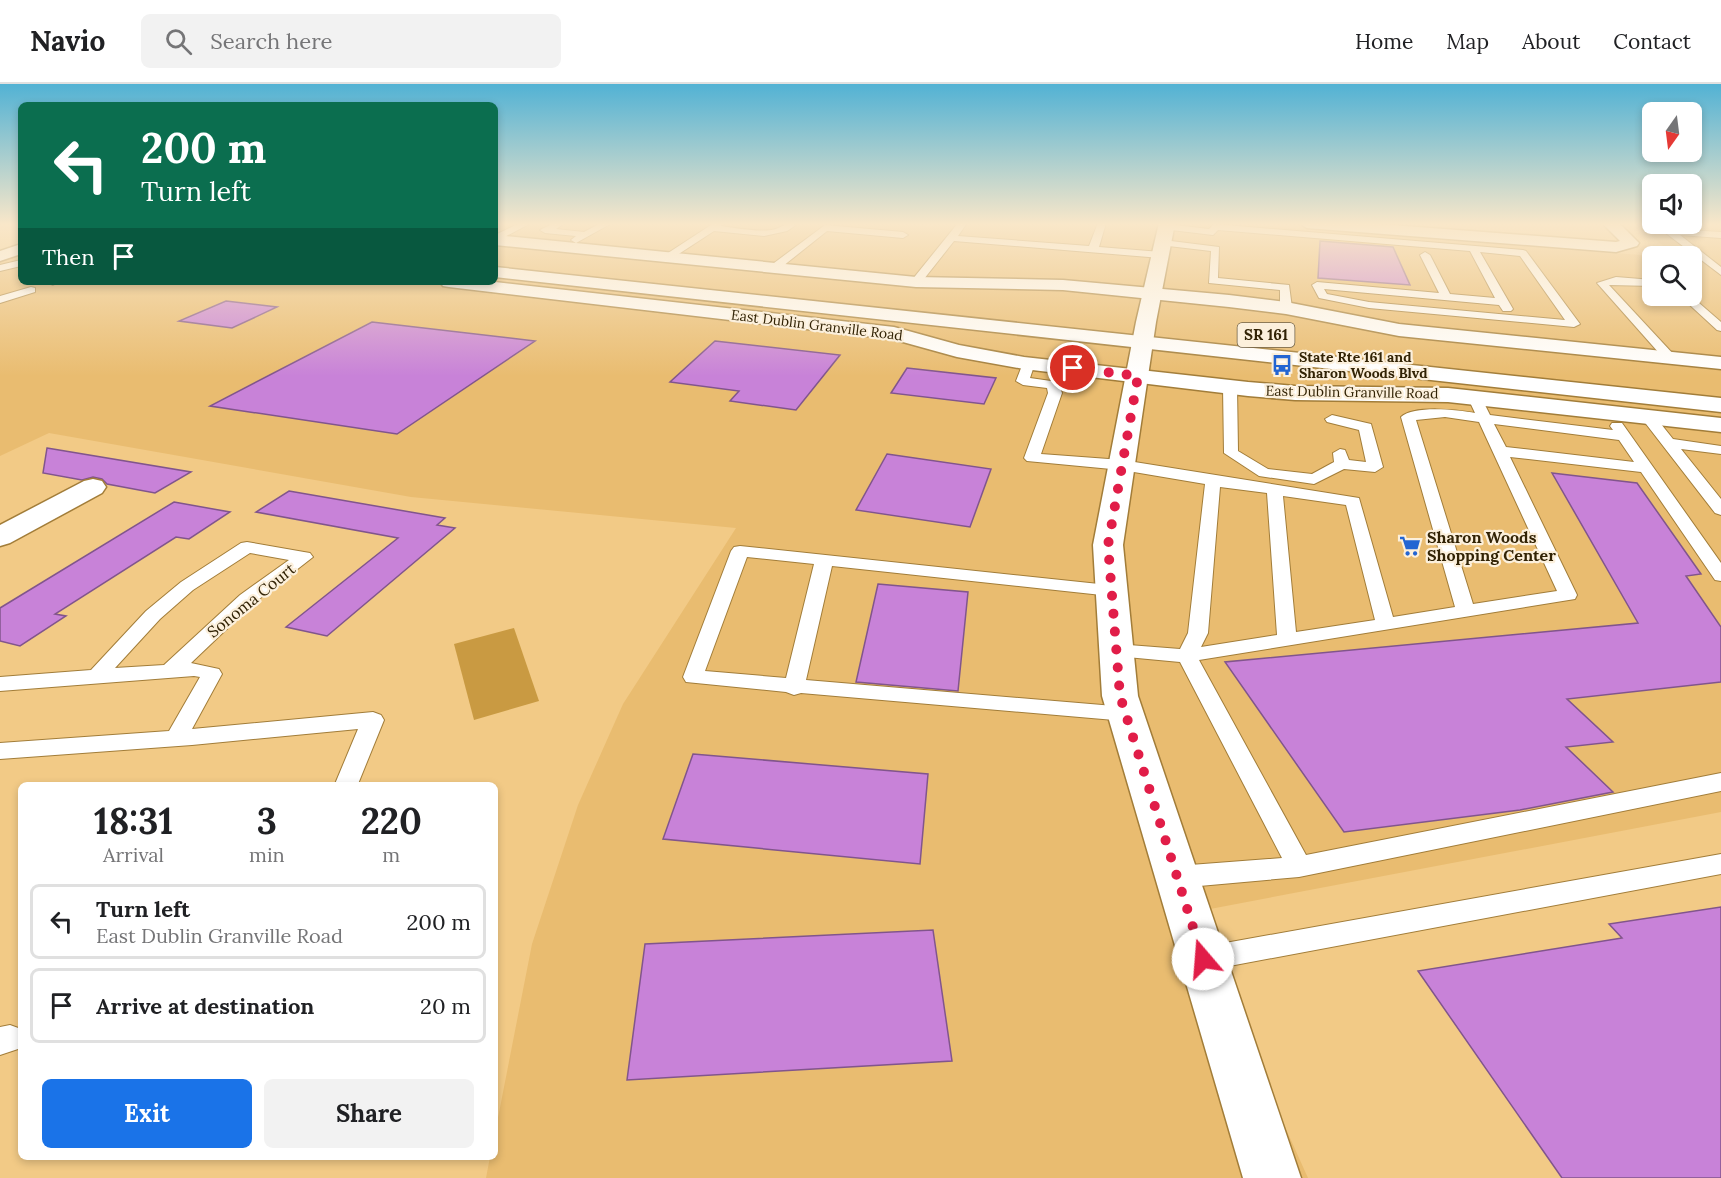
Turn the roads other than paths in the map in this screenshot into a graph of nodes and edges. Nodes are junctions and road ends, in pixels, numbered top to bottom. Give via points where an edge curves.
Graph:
1 (514, 274) edge
2 (672, 274) edge
3 (835, 274) edge
4 (922, 274) edge
5 (1157, 274) edge
6 (1214, 274) edge
7 (1437, 274) edge
8 (1489, 274) edge
9 (1538, 274) edge
10 (916, 282) junction
11 (1642, 282) edge
12 (475, 285) edge
13 (31, 290) dead end
14 (1153, 294) junction
15 (1446, 297) junction
16 (0, 300) edge
17 (926, 300) dead end
18 (1503, 302) junction
19 (1696, 306) edge
20 (1286, 308) junction
21 (1368, 315) junction
22 (1513, 318) junction
23 (1528, 320) junction
24 (1721, 328) edge
25 (1144, 337) junction
26 (1545, 346) junction
27 (1386, 348) dead end
28 (1671, 358) junction
29 (1721, 363) edge
30 (1026, 372) junction
31 (1721, 384) edge
32 (1230, 387) junction
33 (1328, 392) junction
34 (1721, 405) edge
35 (1479, 407) junction
36 (1606, 412) junction
37 (1648, 417) junction
38 (1721, 425) edge
39 (1623, 436) junction
40 (1668, 443) junction
41 (1721, 450) edge
42 (1500, 451) junction
43 (1122, 465) junction
44 (1646, 468) junction
45 (1213, 481) junction
46 (93, 487) dead end
47 (1275, 491) junction
48 (1721, 510) edge
49 (0, 537) edge
50 (824, 560) junction
51 (1721, 576) edge
52 (1111, 590) junction
53 (1465, 610) junction
54 (1385, 623) junction
55 (1287, 640) junction
56 (1116, 650) junction
57 (1187, 656) junction
58 (170, 671) junction
59 (97, 676) junction
60 (0, 684) edge
61 (794, 688) junction
62 (1126, 714) junction
63 (176, 738) junction
64 (0, 751) edge
65 (348, 782) edge
66 (1721, 782) edge
67 (1721, 864) edge
68 (1299, 867) junction
69 (1177, 877) junction
70 (1203, 959) junction
71 (1272, 1178) edge

1 - 25 street, East Dublin Granville Road / SR 161
2 - 17 street
3 - 10 street
4 - 10 lane
5 - 14 street
6 - 20 lane via 1213,281 1285,287
7 - 15 lane
8 - 18 lane
9 - 23 lane via 1574,324
10 - 14 street via 1041,284
11 - 28 lane via 1602,283
12 - 30 street, East Dublin Granville Road via 894,333
13 - 16 lane
14 - 20 street
14 - 25 street
15 - 18 lane
15 - 21 lane via 1317,285 1323,296
18 - 22 lane
19 - 24 lane
20 - 21 street
21 - 22 lane
21 - 26 street via 1399,330
22 - 23 lane
23 - 26 lane
25 - 30 street, East Dublin Granville Road
25 - 32 street, East Dublin Granville Road
25 - 34 street, East Dublin Granville Road / SR 161
25 - 43 street
26 - 28 street
27 - 31 street
28 - 29 street
30 - 43 lane via 1053,385 1055,393 1032,458
32 - 33 street, East Dublin Granville Road
32 - 33 lane via 1231,453 1264,473 1314,479 1341,458 1375,467 1366,427 1333,423
33 - 35 street, East Dublin Granville Road via 1392,392
35 - 36 street, East Dublin Granville Road
35 - 39 lane
35 - 42 lane
35 - 53 lane via 1408,417
36 - 37 street, East Dublin Granville Road
36 - 39 lane
37 - 38 street, East Dublin Granville Road
37 - 40 lane
39 - 44 lane
40 - 41 lane
40 - 48 lane
42 - 44 lane
42 - 53 lane via 1568,595
43 - 45 lane
43 - 52 street via 1108,545
44 - 51 lane
45 - 47 lane
45 - 57 lane via 1198,633
46 - 49 street
47 - 54 lane via 1353,501
47 - 55 lane
50 - 52 lane
50 - 61 lane
50 - 61 lane via 740,552 693,677
52 - 56 street
53 - 54 lane
54 - 55 lane
55 - 57 lane
56 - 57 lane
56 - 62 street via 1120,696
57 - 68 lane
58 - 59 lane
58 - 59 lane, Sonoma Court via 247,599 304,557 247,547 187,586 153,615
58 - 63 lane via 195,669 212,674
59 - 60 lane
61 - 62 lane
62 - 69 street
63 - 64 lane
63 - 65 lane via 373,720
66 - 68 lane
67 - 70 lane
68 - 69 lane
69 - 70 street
70 - 71 street

